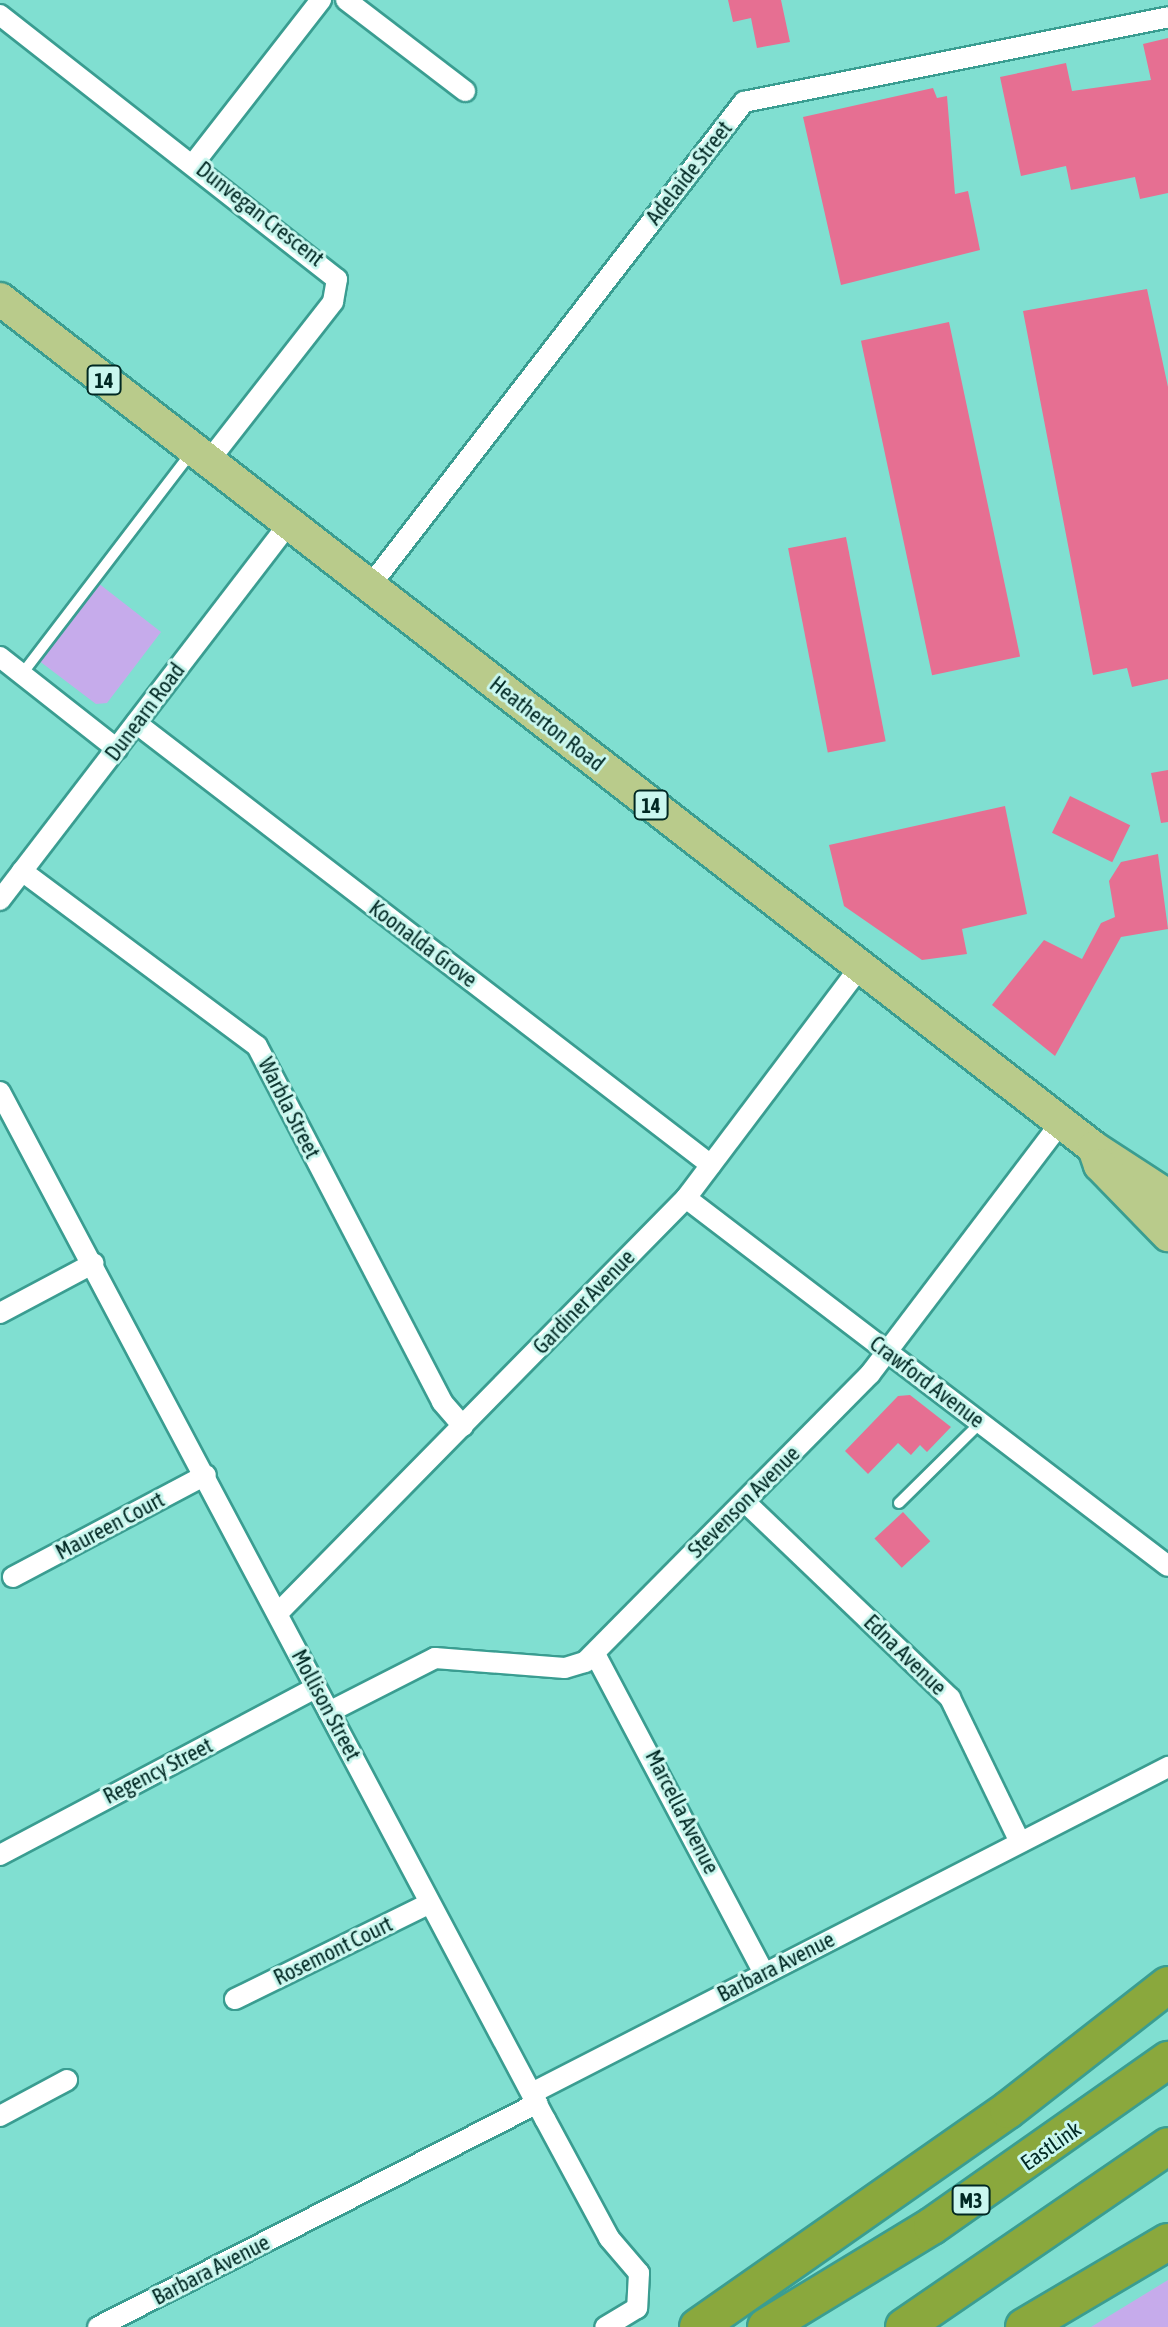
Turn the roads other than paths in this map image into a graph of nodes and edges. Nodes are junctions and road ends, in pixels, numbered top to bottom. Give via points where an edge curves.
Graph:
1 (321, 0) edge
2 (346, 0) edge
3 (0, 15) edge
4 (1168, 17) edge
5 (465, 91) dead end
6 (194, 163) junction
7 (0, 299) edge
8 (201, 456) junction
9 (289, 524) junction
10 (370, 586) junction
11 (0, 657) edge
12 (22, 674) junction
13 (136, 723) junction
14 (117, 749) junction
15 (22, 871) junction
16 (0, 900) edge
17 (861, 966) junction
18 (0, 1092) edge
19 (1061, 1122) junction
20 (1094, 1148) junction
21 (711, 1165) junction
22 (1168, 1196) edge
23 (686, 1198) junction
24 (1168, 1235) edge
25 (94, 1263) junction
26 (0, 1313) edge
27 (888, 1352) junction
28 (980, 1423) junction
29 (463, 1426) junction
30 (206, 1475) junction
31 (745, 1502) junction
32 (899, 1503) dead end
33 (1168, 1566) edge
34 (13, 1577) dead end
35 (278, 1613) junction
36 (595, 1654) junction
37 (316, 1688) junction
38 (329, 1712) junction
39 (1168, 1767) edge
40 (1020, 1842) junction
41 (0, 1855) edge
42 (430, 1903) junction
43 (764, 1973) junction
44 (1168, 1985) edge
45 (235, 1999) dead end
46 (1168, 2060) edge
47 (67, 2080) dead end
48 (535, 2098) junction
49 (0, 2116) edge
50 (1168, 2146) edge
51 (1168, 2242) edge
52 (98, 2327) edge
53 (605, 2327) edge
54 (698, 2327) edge
55 (766, 2327) edge
56 (904, 2327) edge
57 (1024, 2327) edge

1 - 6 street
2 - 5 street
3 - 6 street, Dunvegan Crescent
4 - 10 street, Adelaide Street via 744,102
6 - 8 street, Dunvegan Crescent via 330,268 338,287
7 - 8 main road, Heatherton Road / 14
8 - 9 main road, Heatherton Road / 14
8 - 12 lane
9 - 10 main road, Heatherton Road / 14
9 - 13 street, Dunearn Road
10 - 17 main road, Heatherton Road / 14
11 - 12 street
12 - 14 street
13 - 14 street, Dunearn Road
13 - 21 street, Koonalda Grove
14 - 15 street, Dunearn Road
15 - 16 street, Dunearn Road
15 - 29 street, Warbla Street via 257,1046 442,1402
17 - 19 main road, Heatherton Road / 14
17 - 21 street, Gardiner Avenue
18 - 25 street, Mollison Street
19 - 20 main road, Heatherton Road / 14
19 - 27 street, Stevenson Avenue
20 - 22 main road, Heatherton Road / 14
20 - 24 main road, Heatherton Road / 14 via 1100,1165
21 - 23 street, Gardiner Avenue
23 - 27 street, Crawford Avenue
23 - 29 street, Gardiner Avenue
25 - 26 street
25 - 30 street, Mollison Street
27 - 28 street, Crawford Avenue
27 - 31 street, Stevenson Avenue
28 - 32 lane
28 - 33 street, Crawford Avenue
29 - 35 street, Gardiner Avenue
30 - 34 street, Maureen Court
30 - 35 street, Mollison Street
31 - 36 street, Stevenson Avenue
31 - 40 street, Edna Avenue via 950,1698
35 - 37 street, Mollison Street
36 - 38 street, Stevenson Avenue via 565,1668 435,1658
36 - 43 street, Marcella Avenue
37 - 38 street, Mollison Street
37 - 41 street, Regency Street
38 - 42 street, Mollison Street
39 - 40 street
40 - 43 street, Barbara Avenue
42 - 45 street, Rosemont Court
42 - 48 street, Mollison Street
43 - 48 street, Barbara Avenue
44 - 54 highway via 1008,2110
46 - 55 highway, EastLink / M3 via 1040,2155
47 - 49 street
48 - 52 street, Barbara Avenue
48 - 53 street, Mollison Street via 609,2238 639,2273 642,2295 632,2313
50 - 56 highway
51 - 57 highway

